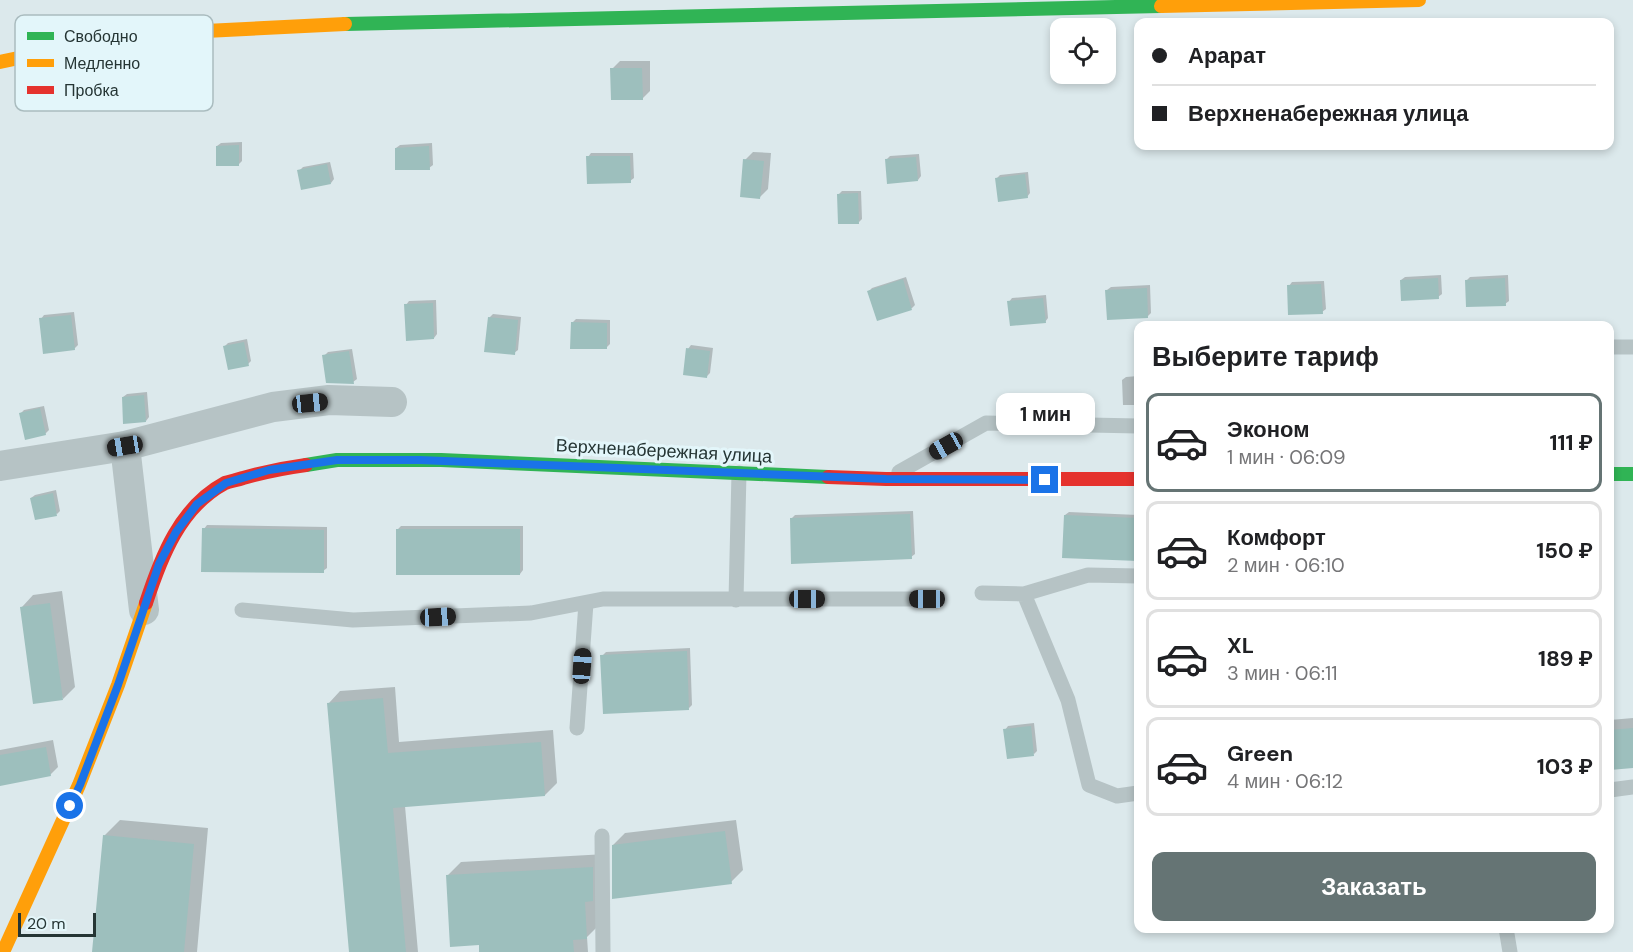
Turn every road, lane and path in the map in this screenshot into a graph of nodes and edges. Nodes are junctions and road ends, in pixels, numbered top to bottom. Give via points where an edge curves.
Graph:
1 (1419, 0) edge
2 (213, 31) edge
3 (15, 59) edge
4 (0, 62) edge
5 (1614, 347) edge
6 (1633, 347) edge
7 (392, 402) dead end
8 (1134, 426) edge
9 (125, 446) junction
10 (0, 466) edge
11 (739, 472) junction
12 (1614, 474) edge
13 (1633, 474) edge
14 (886, 479) junction
15 (1134, 479) edge
16 (1134, 576) edge
17 (982, 593) dead end
18 (1024, 594) junction
19 (927, 599) dead end
20 (736, 600) junction
21 (586, 603) junction
22 (144, 610) junction
23 (242, 610) dead end
24 (578, 728) dead end
25 (1633, 787) edge
26 (1614, 789) edge
27 (1134, 794) edge
28 (602, 836) dead end
29 (1507, 933) edge
30 (3, 952) edge
31 (603, 952) edge
32 (1510, 952) edge

1 - 2 street via 362,23
3 - 4 street
5 - 6 lane
7 - 9 street via 329,400 273,407
8 - 14 lane via 986,423
9 - 10 street
9 - 22 street
11 - 14 street, Верхненабережная улица
11 - 20 lane
11 - 22 street, Верхненабережная улица via 441,460 337,460 269,470 226,483 197,504 159,564
12 - 13 street
14 - 15 street, Верхненабережная улица
16 - 18 lane via 1088,575
17 - 18 lane
18 - 27 lane via 1068,700 1089,785 1117,796
19 - 20 lane
20 - 21 lane
21 - 23 lane via 531,613 364,620
21 - 24 lane
22 - 30 street, Верхненабережная улица via 80,785
25 - 26 lane
28 - 31 lane
29 - 32 lane

